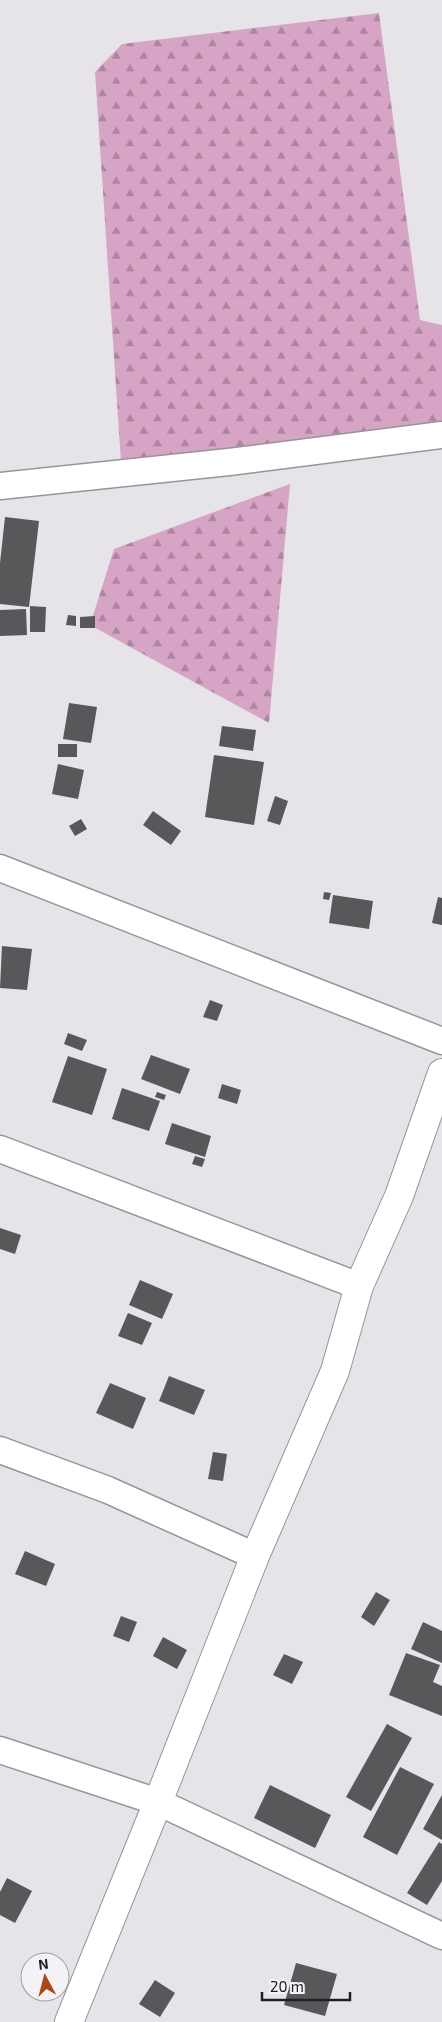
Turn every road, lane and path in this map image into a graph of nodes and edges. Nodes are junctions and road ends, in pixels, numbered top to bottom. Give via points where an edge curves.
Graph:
1 (442, 435) edge
2 (0, 486) edge
3 (0, 868) edge
4 (442, 1041) edge
5 (442, 1073) edge
6 (0, 1149) edge
7 (359, 1286) junction
8 (0, 1450) edge
9 (255, 1556) junction
10 (0, 1750) edge
11 (158, 1802) junction
12 (442, 1936) edge
13 (69, 2022) edge

1 - 2 street
3 - 4 street
5 - 7 street via 399,1196
6 - 7 street
7 - 9 street via 335,1371
8 - 9 street via 108,1490
9 - 11 street
10 - 11 street
11 - 12 street
11 - 13 street

